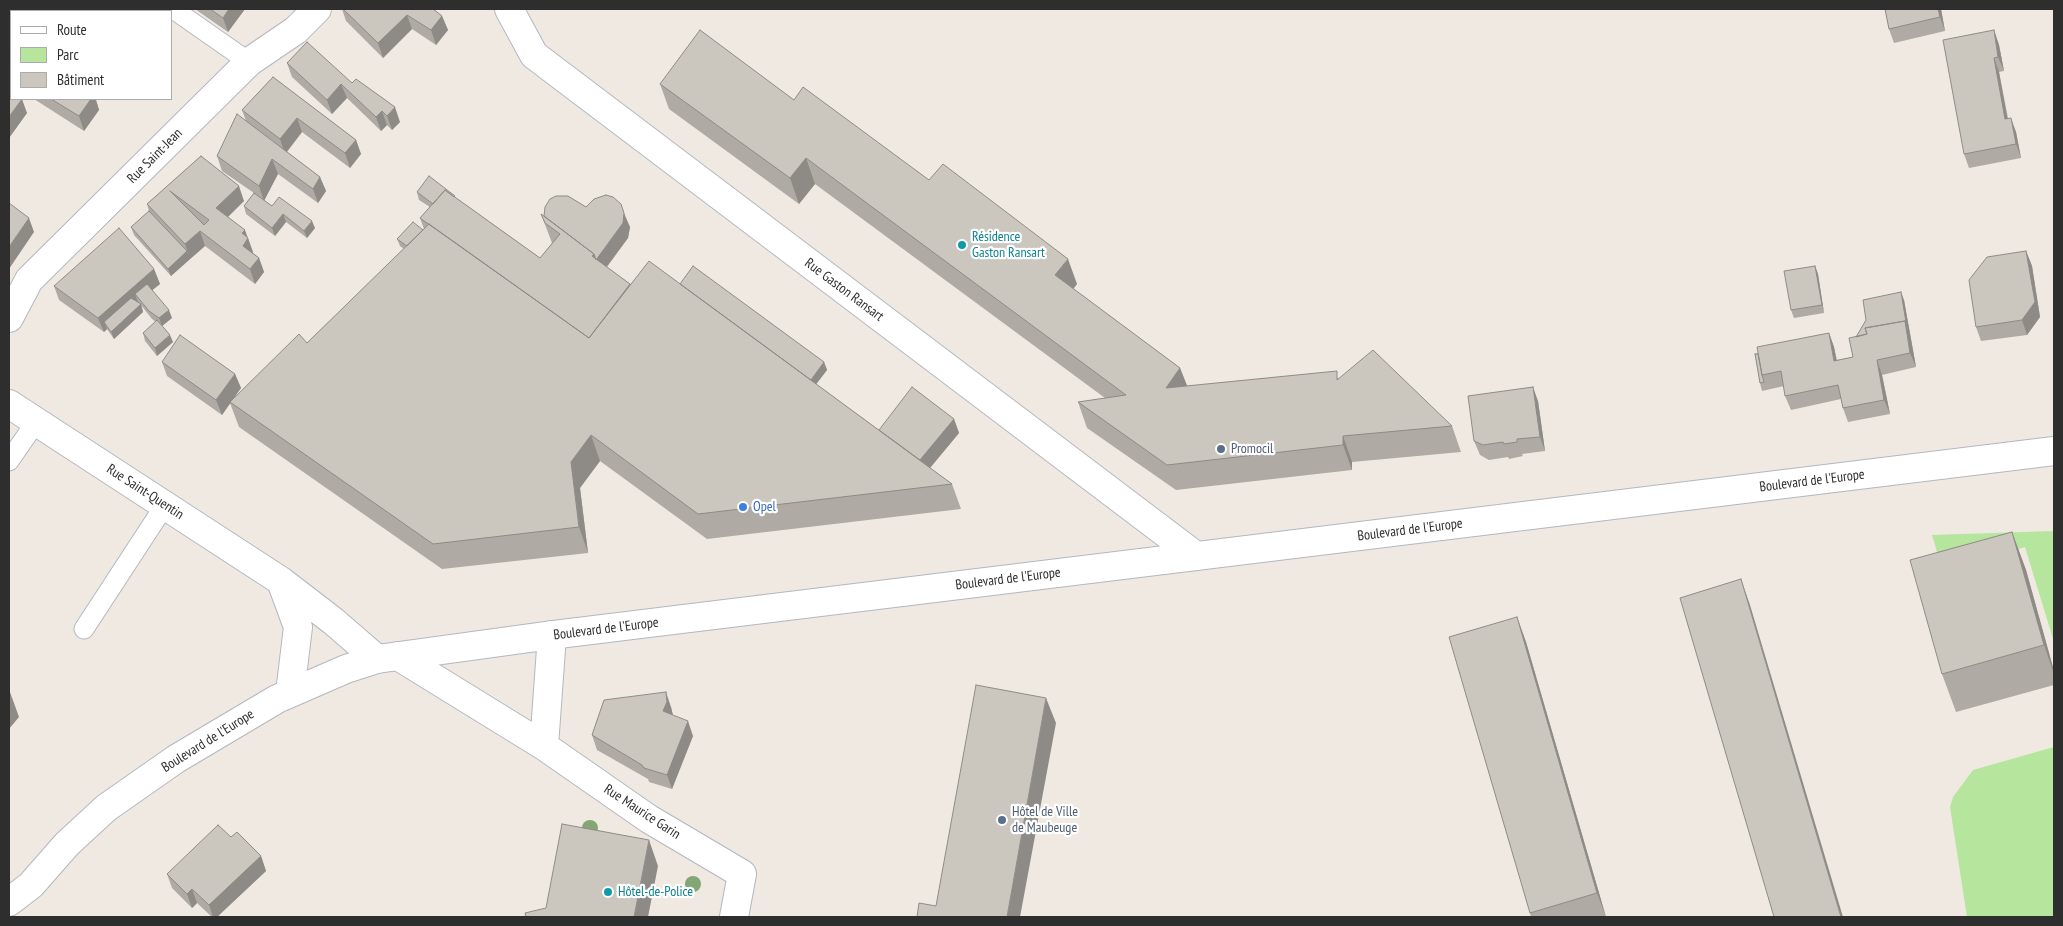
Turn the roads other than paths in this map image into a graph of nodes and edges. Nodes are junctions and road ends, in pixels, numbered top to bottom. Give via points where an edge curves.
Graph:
1 (173, 9) edge
2 (318, 9) edge
3 (509, 9) edge
4 (249, 62) junction
5 (9, 318) edge
6 (9, 404) edge
7 (36, 422) junction
8 (2054, 451) edge
9 (9, 461) edge
10 (165, 505) junction
11 (1196, 556) junction
12 (281, 581) junction
13 (84, 629) dead end
14 (552, 635) junction
15 (387, 658) junction
16 (290, 693) junction
17 (544, 746) junction
18 (31, 885) junction
19 (9, 902) edge
20 (17, 917) edge
21 (734, 917) edge

1 - 4 lane
2 - 4 street, Rue Saint-Jean via 296,30
3 - 11 street, Rue Gaston Ransart via 534,55
4 - 5 street, Rue Saint-Jean via 29,280
6 - 7 street, Rue Saint-Quentin
7 - 9 lane
7 - 10 street, Rue Saint-Quentin
8 - 11 street, Boulevard de l'Europe
10 - 12 street, Rue Saint-Quentin
10 - 13 lane
11 - 14 street, Boulevard de l'Europe
12 - 15 street, Rue Saint-Quentin
12 - 16 street via 298,627
14 - 15 street, Boulevard de l'Europe
14 - 17 street
15 - 16 street, Boulevard de l'Europe via 346,669
15 - 17 street, Rue Maurice Garin
16 - 18 street, Boulevard de l'Europe via 176,758 106,808 67,844
17 - 21 street, Rue Maurice Garin via 649,819 742,874
18 - 19 street, Boulevard de l'Europe
18 - 20 street, Boulevard de l'Europe

